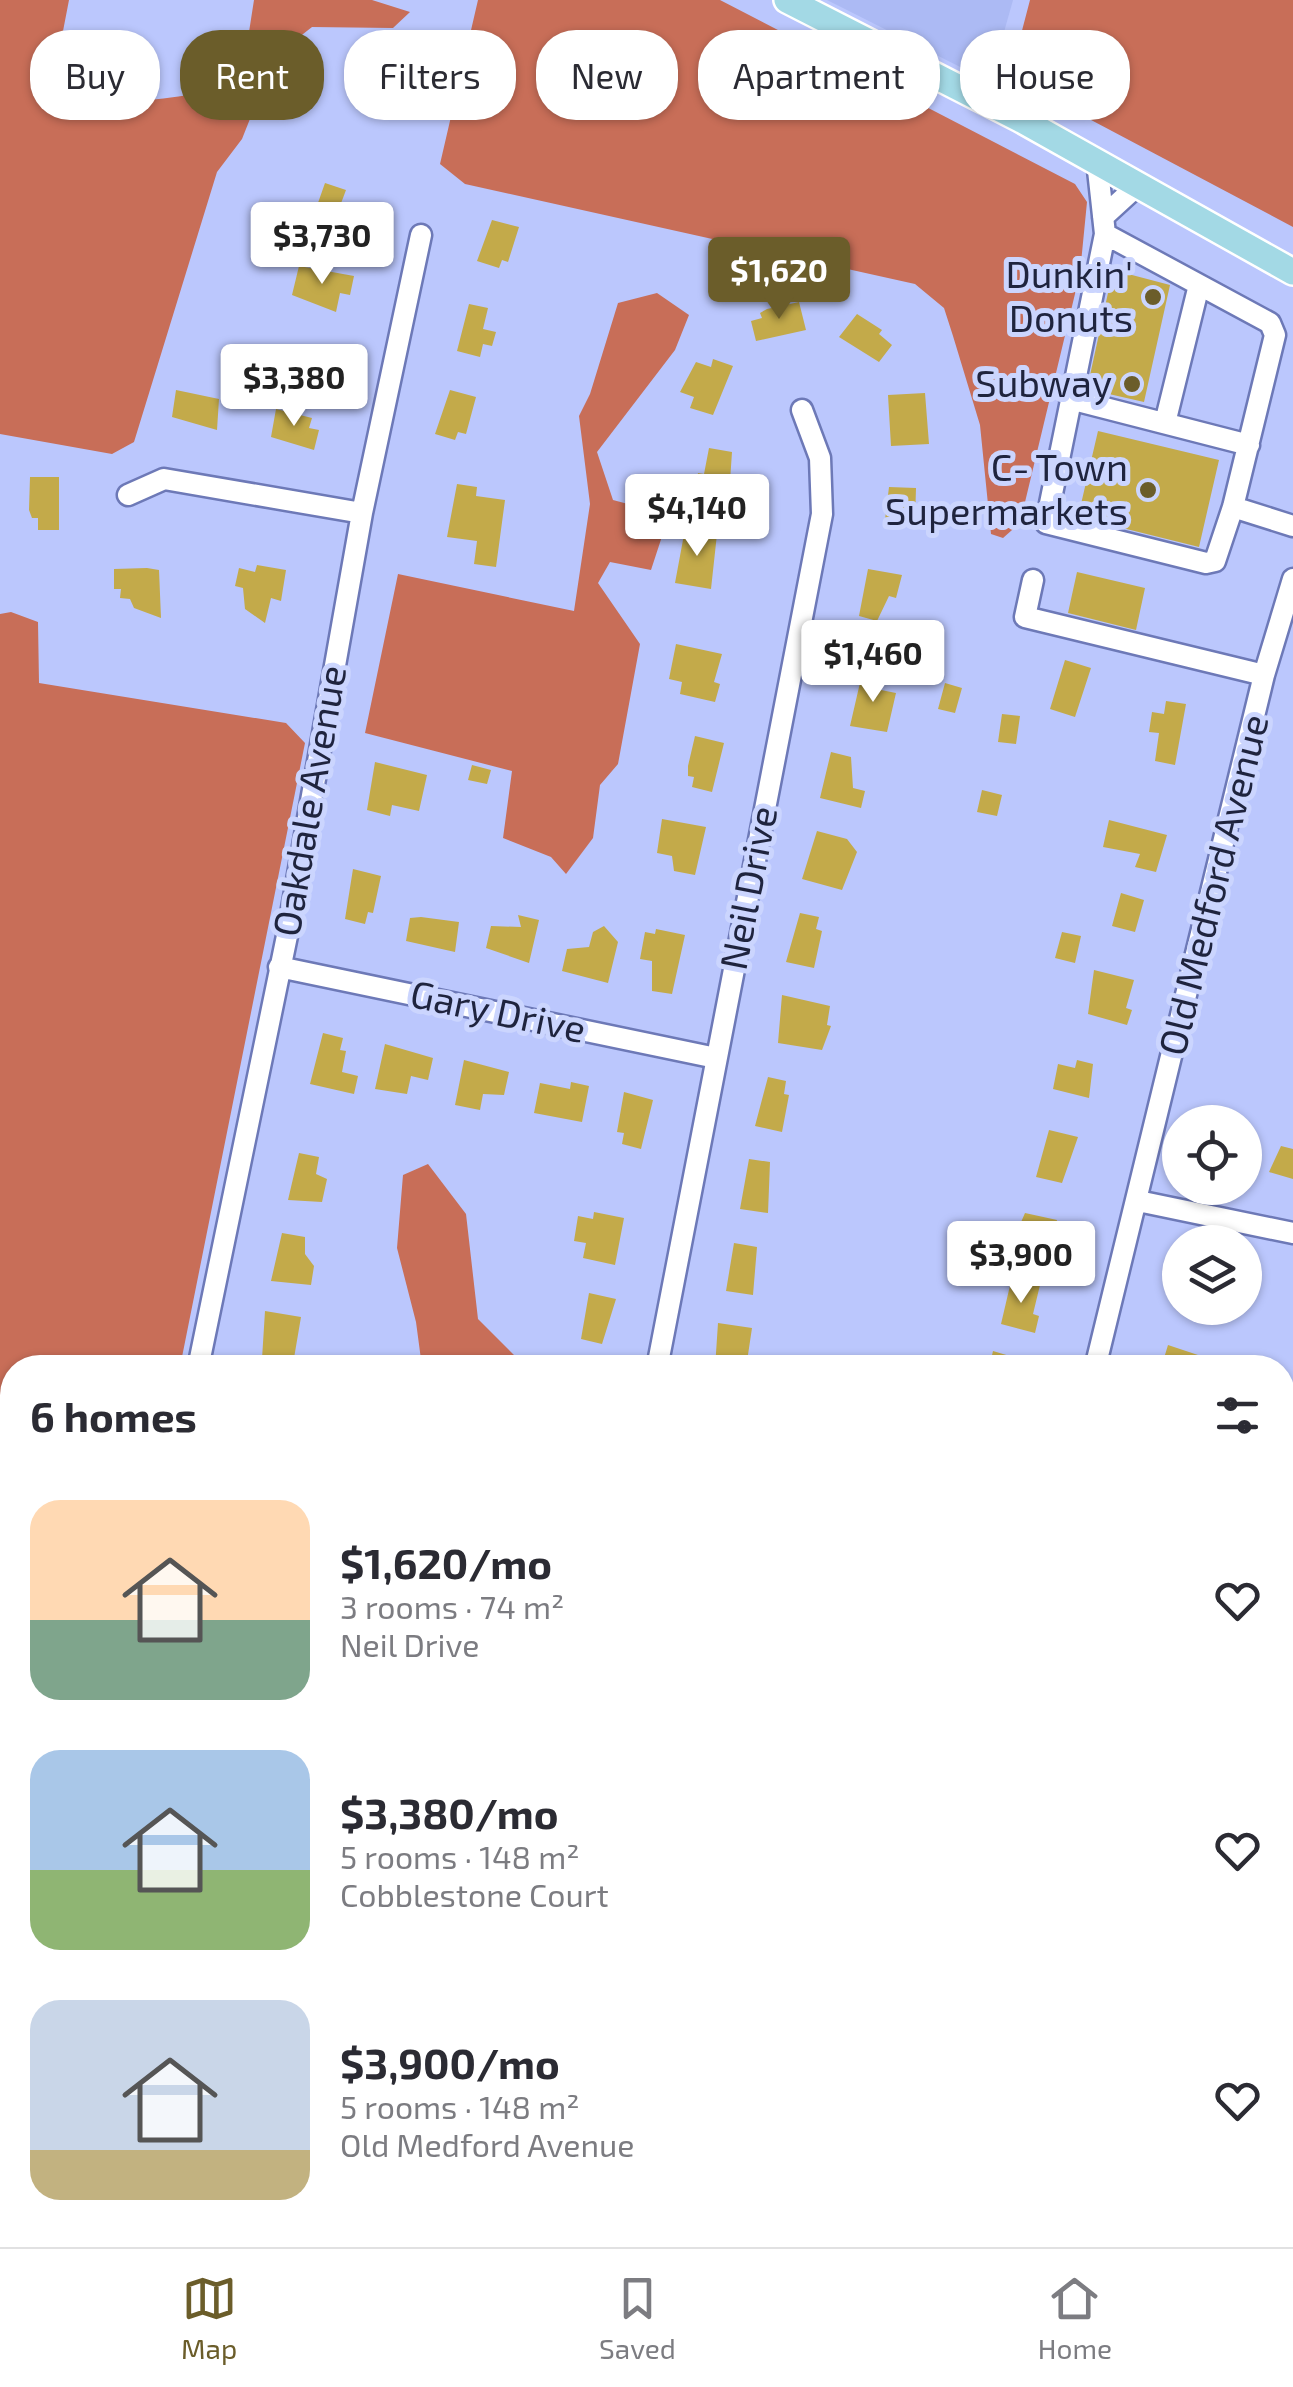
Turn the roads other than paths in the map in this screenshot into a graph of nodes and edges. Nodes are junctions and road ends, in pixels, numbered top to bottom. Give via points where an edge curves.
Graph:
1 (787, 0) edge
2 (1097, 162) junction
3 (1138, 185) junction
4 (1104, 225) junction
5 (422, 235) dead end
6 (1293, 272) edge
7 (1199, 284) junction
8 (1070, 399) junction
9 (802, 410) dead end
10 (1165, 424) junction
11 (1249, 445) junction
12 (128, 495) dead end
13 (1233, 507) junction
14 (362, 513) junction
15 (1293, 526) edge
16 (1293, 579) edge
17 (1033, 580) dead end
18 (1264, 675) junction
19 (279, 967) junction
20 (716, 1058) junction
21 (1138, 1201) junction
22 (1293, 1232) edge
23 (201, 1355) edge
24 (659, 1355) edge
25 (1098, 1355) edge

1 - 2 main road
2 - 3 main road
2 - 4 street
3 - 4 street
3 - 6 main road
4 - 7 street
4 - 8 street
5 - 14 street, Oakdale Avenue
7 - 10 street
7 - 11 street via 1270,322 1275,335
8 - 10 street
8 - 13 street via 1044,516 1049,526 1206,563 1220,558
9 - 20 street, Neil Drive via 820,458 822,514
10 - 11 street
11 - 13 street
12 - 14 street via 164,479
13 - 15 street
14 - 19 street, Oakdale Avenue
16 - 18 street, Old Medford Avenue
17 - 18 street via 1025,617
18 - 21 street, Old Medford Avenue
19 - 20 street, Gary Drive
19 - 23 street, Oakdale Avenue
20 - 24 street, Neil Drive
21 - 22 street
21 - 25 street, Old Medford Avenue

